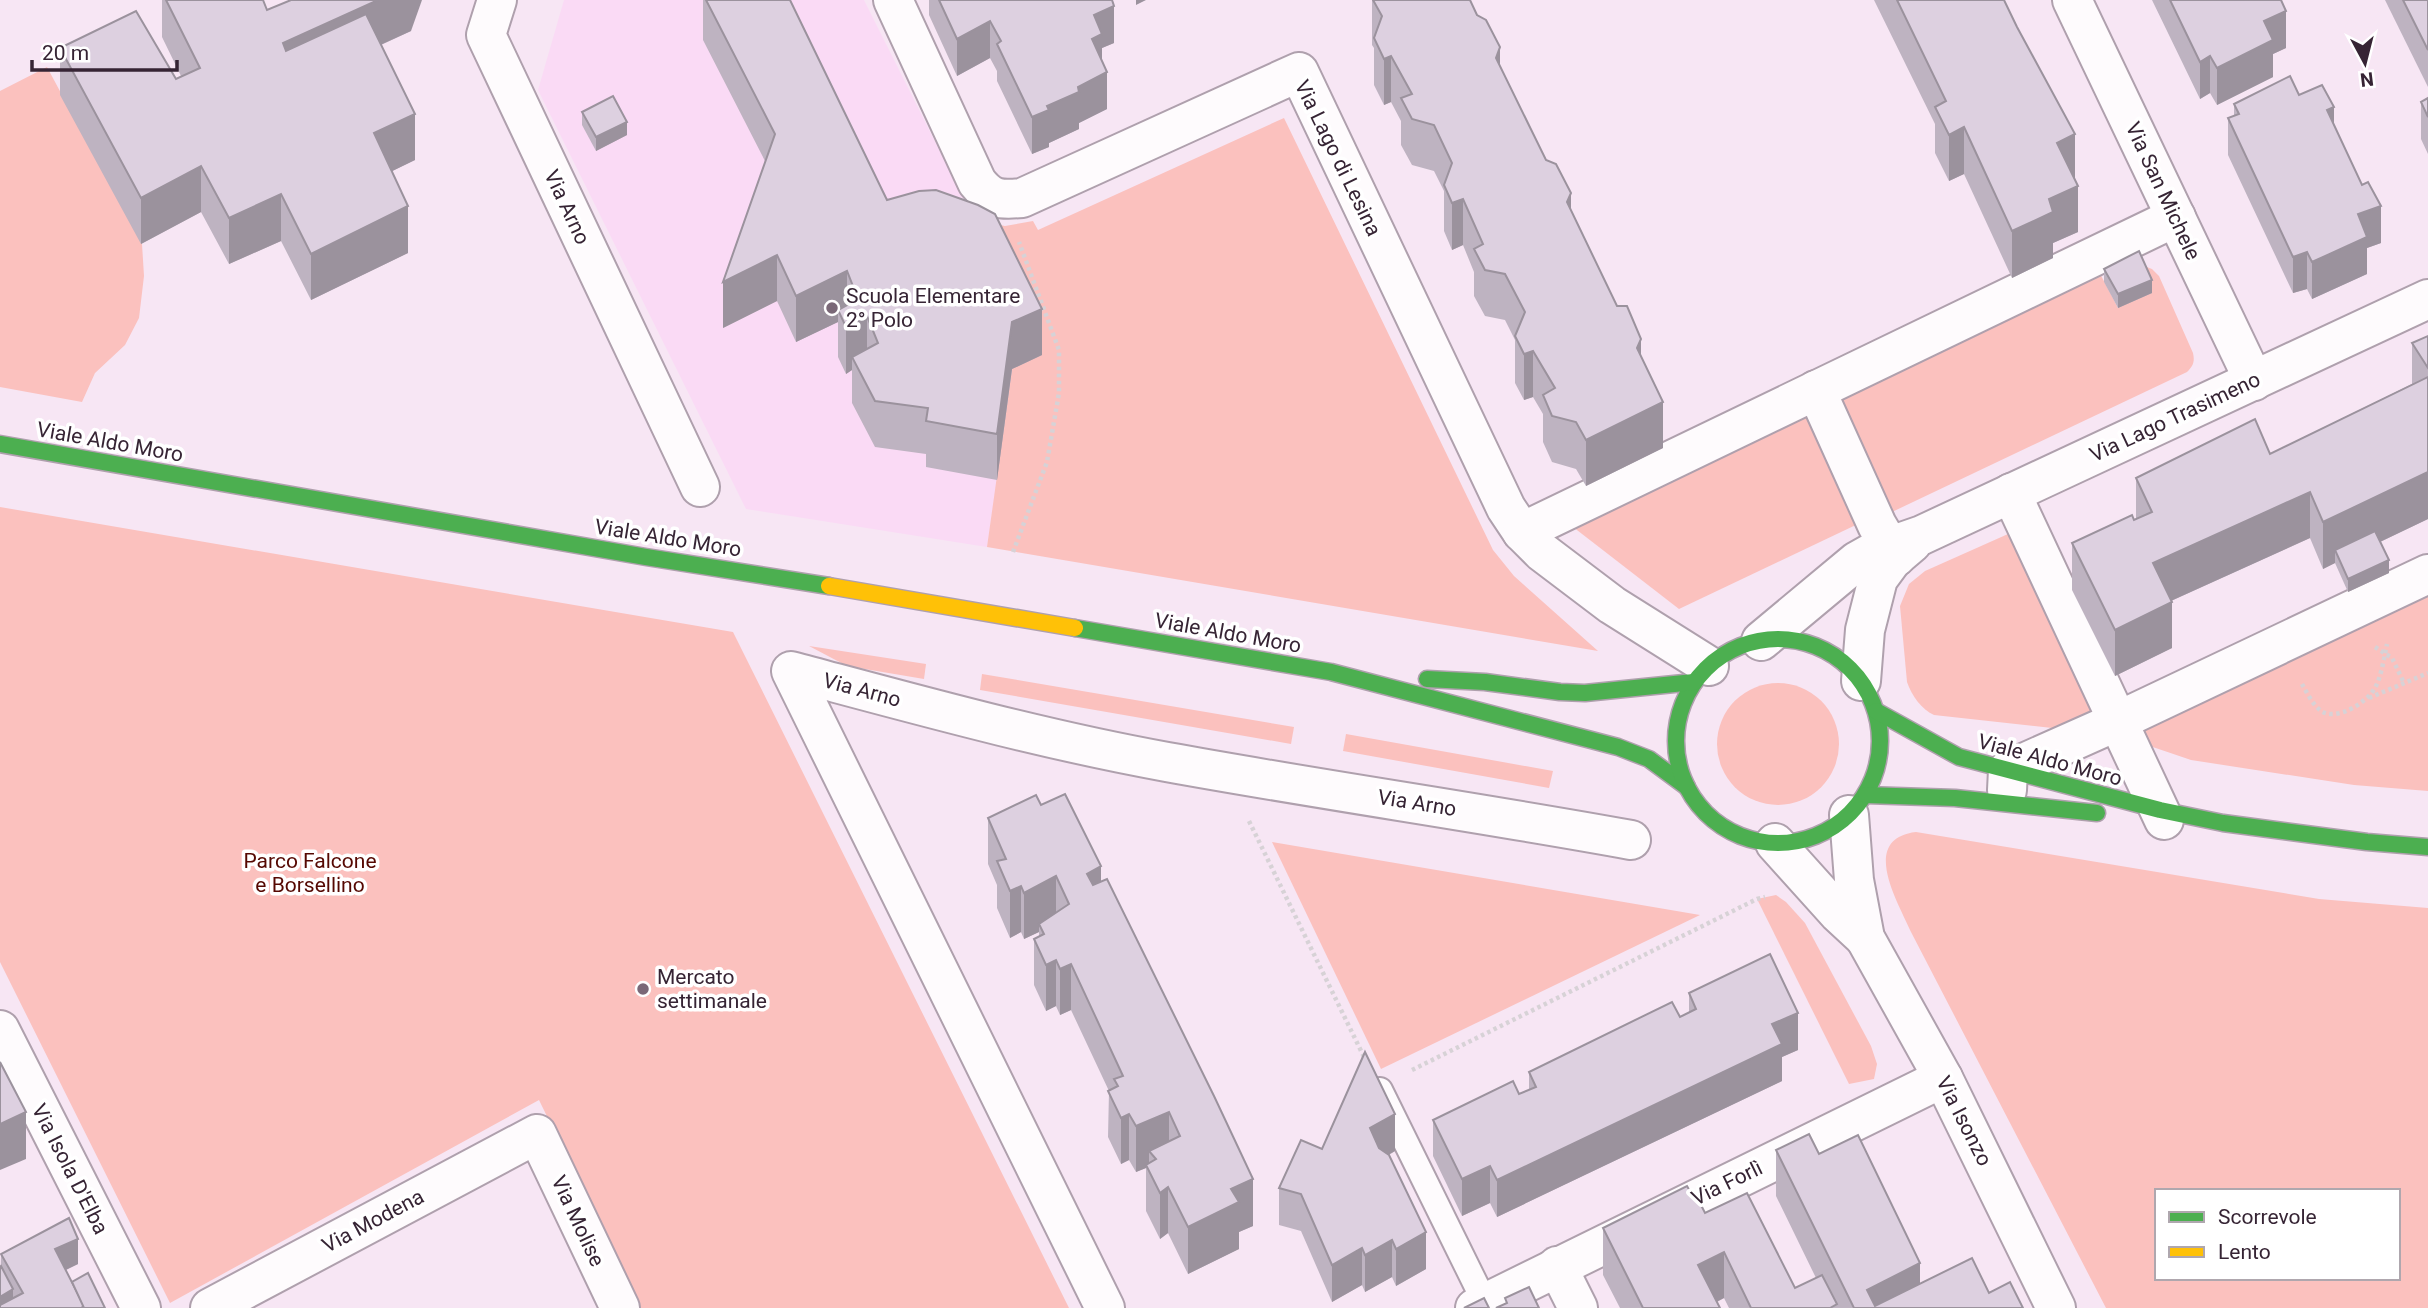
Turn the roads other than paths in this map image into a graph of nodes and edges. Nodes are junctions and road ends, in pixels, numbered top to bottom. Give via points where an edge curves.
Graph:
1 (497, 0) edge
2 (893, 0) edge
3 (2072, 0) edge
4 (2176, 217) junction
5 (2428, 299) edge
6 (2254, 381) junction
7 (1816, 390) junction
8 (0, 444) edge
9 (700, 488) dead end
10 (2011, 493) junction
11 (1522, 532) junction
12 (1903, 546) junction
13 (2428, 574) edge
14 (1761, 641) junction
15 (1331, 672) junction
16 (1701, 674) junction
17 (1868, 696) junction
18 (2118, 720) junction
19 (1687, 787) junction
20 (2007, 787) junction
21 (1857, 805) junction
22 (2162, 815) junction
23 (1631, 840) dead end
24 (1776, 843) junction
25 (2428, 847) edge
26 (1865, 938) junction
27 (0, 1030) edge
28 (1943, 1079) junction
29 (1378, 1087) edge
30 (537, 1134) joint
31 (1557, 1266) junction
32 (1480, 1305) edge
33 (141, 1308) edge
34 (210, 1308) edge
35 (620, 1308) edge
36 (1105, 1308) edge
37 (1578, 1308) edge
38 (2056, 1308) edge

1 - 9 street, Via Arno via 486,35
2 - 11 street, Via Lago di Lesina via 977,182 1001,200 1022,198 1299,72 1506,508
3 - 4 street, Via San Michele
4 - 6 street, Via San Michele
4 - 7 street
5 - 6 street, Via Lago Trasimeno
6 - 10 street, Via Lago Trasimeno
7 - 11 street
7 - 12 street via 1877,525
8 - 15 main road, Viale Aldo Moro
10 - 12 street, Via Lago Trasimeno
10 - 18 street
11 - 16 street, Via Lago di Lesina
12 - 14 street, Via Lago Trasimeno via 1857,561
12 - 17 street via 1878,579 1865,631
13 - 18 street
14 - 16 main road, Viale Aldo Moro via 1724,654
14 - 17 main road, Viale Aldo Moro via 1817,646 1849,667
15 - 16 main road, Viale Aldo Moro via 1585,693
15 - 19 main road, Viale Aldo Moro via 1618,747 1649,759
16 - 19 main road, Viale Aldo Moro via 1677,723 1675,745
17 - 20 main road, Viale Aldo Moro
17 - 21 main road via 1881,740 1877,768
18 - 20 street
18 - 22 street
19 - 24 main road, Viale Aldo Moro via 1702,810 1723,828 1748,839
20 - 21 main road, Viale Aldo Moro via 1955,798
20 - 22 main road, Viale Aldo Moro
20 - 22 main road, Viale Aldo Moro via 2116,815
21 - 24 main road, Viale Aldo Moro via 1827,831 1802,841
21 - 26 street via 1854,880
22 - 25 main road, Viale Aldo Moro
23 - 36 street, Via Arno via 1166,762 977,721 791,671
24 - 26 street
26 - 28 street, Via Isonzo
27 - 33 street, Via Isola D'Elba
28 - 31 street, Via Forlì
28 - 38 street, Via Isonzo
29 - 32 lane
30 - 34 street, Via Modena
30 - 35 street, Via Molise
31 - 32 street, Via Forlì
31 - 37 street

